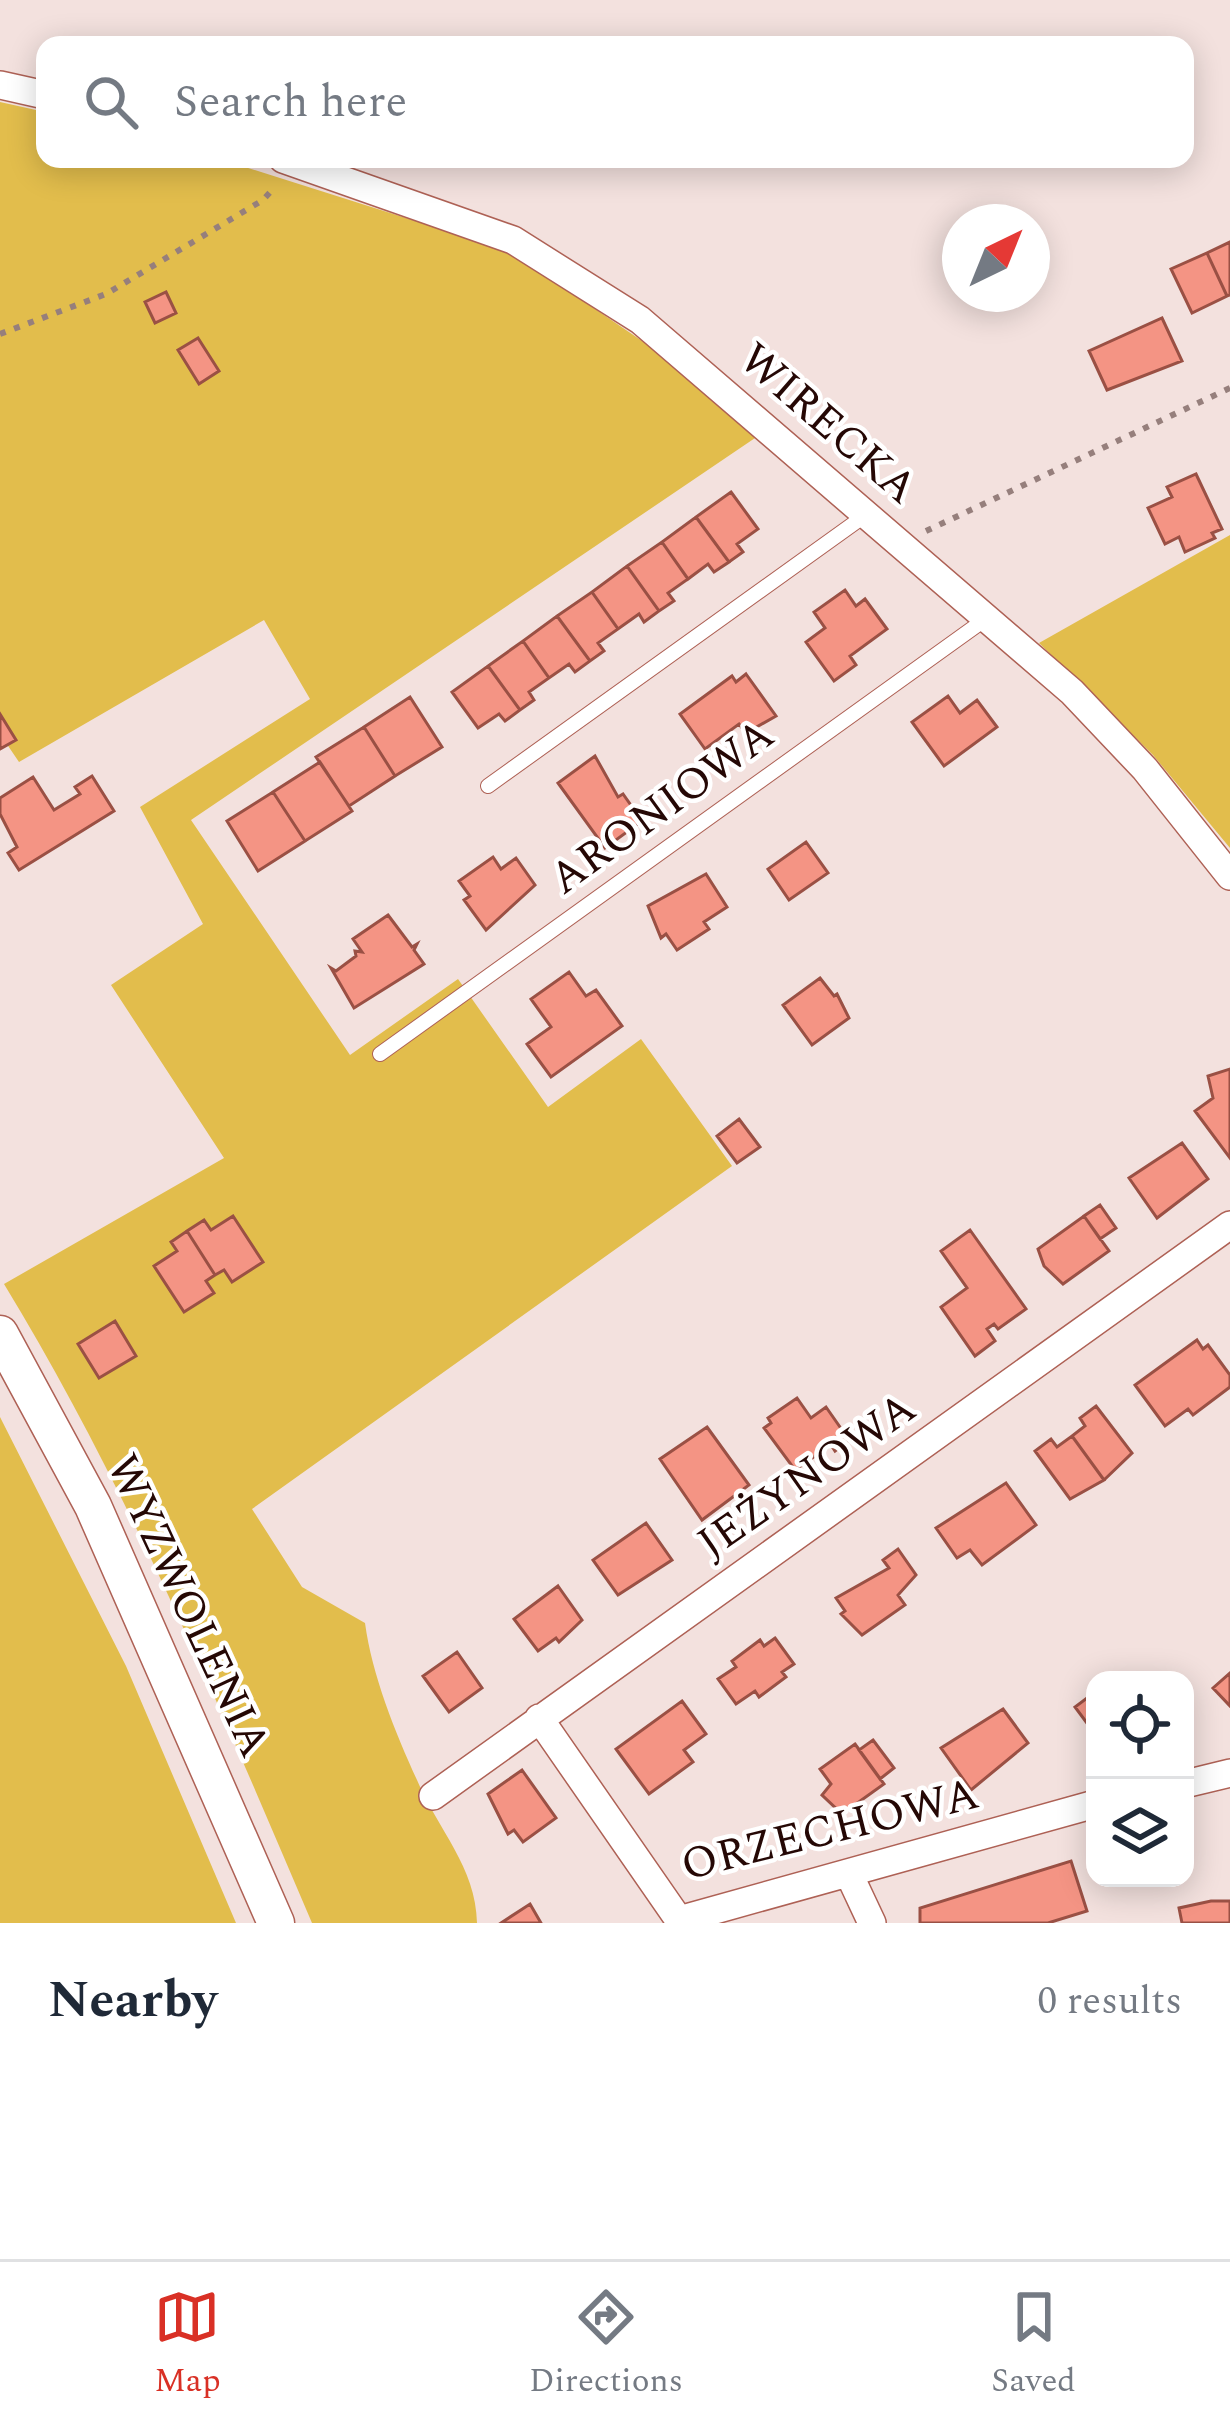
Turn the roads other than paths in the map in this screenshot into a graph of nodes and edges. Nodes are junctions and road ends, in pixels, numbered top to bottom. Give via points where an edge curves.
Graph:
1 (0, 85) edge
2 (36, 93) edge
3 (309, 168) edge
4 (867, 514) junction
5 (987, 618) junction
6 (488, 786) dead end
7 (1230, 876) edge
8 (380, 1054) dead end
9 (1230, 1226) edge
10 (4, 1348) edge
11 (539, 1718) junction
12 (1230, 1773) edge
13 (1194, 1782) edge
14 (433, 1796) dead end
15 (1086, 1807) edge
16 (849, 1874) junction
17 (276, 1923) edge
18 (872, 1923) edge

1 - 2 street
3 - 4 street, WIRECKA via 514,240 552,262 692,361
4 - 5 street, WIRECKA
4 - 6 lane
5 - 7 street, WIRECKA via 1116,737
5 - 8 lane, ARONIOWA
9 - 11 street, JEŻYNOWA
10 - 17 street, WYZWOLENIA via 93,1506
11 - 14 street, JEŻYNOWA
11 - 16 street, ORZECHOWA via 679,1920
12 - 13 street
15 - 16 street, ORZECHOWA
16 - 18 street

